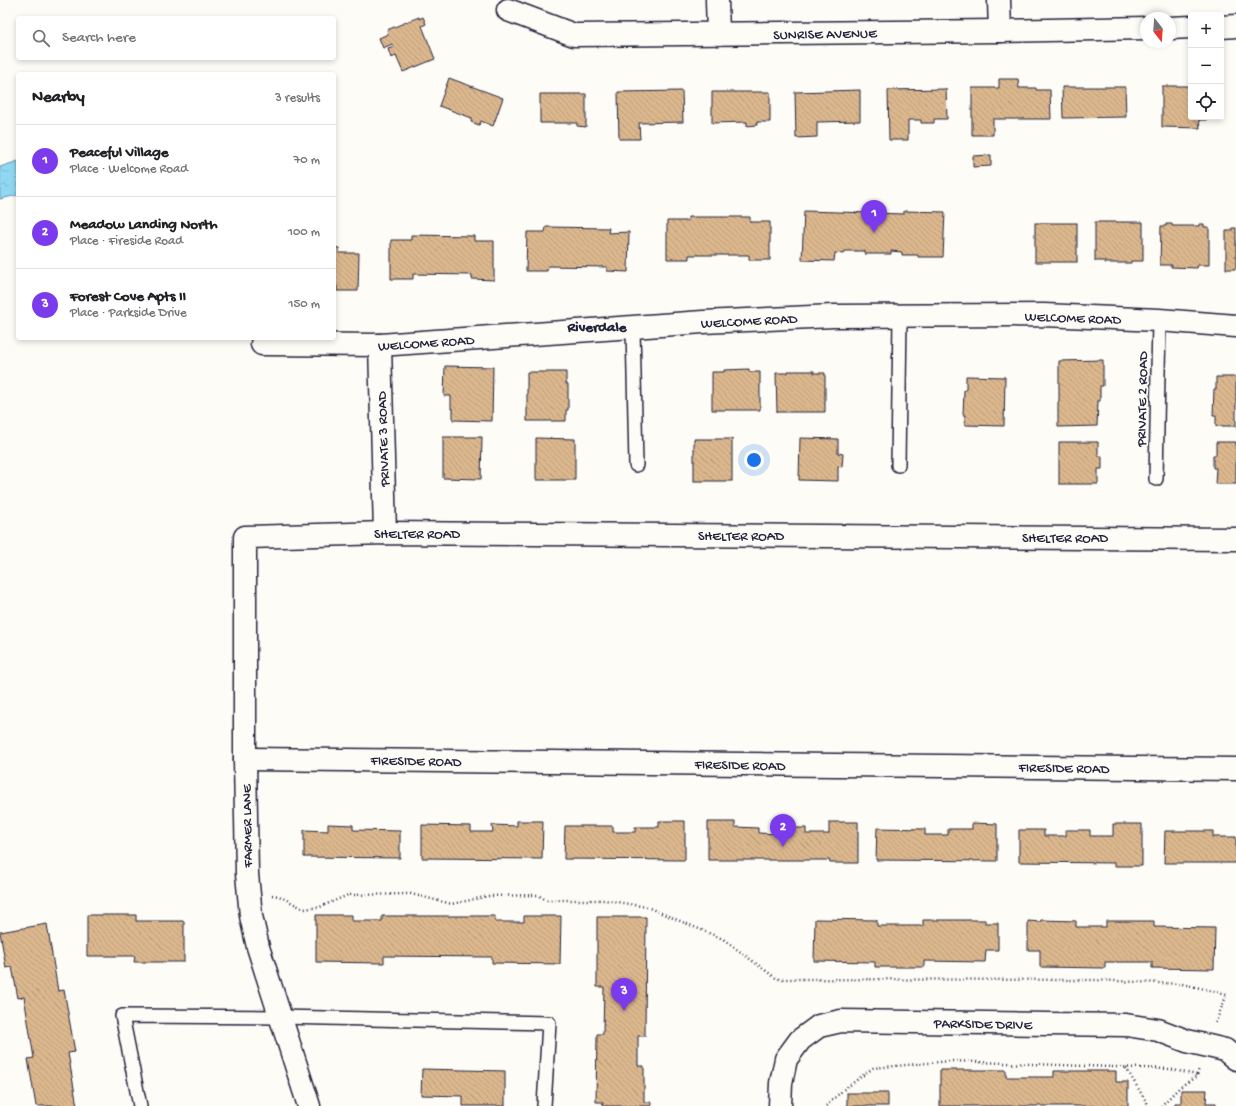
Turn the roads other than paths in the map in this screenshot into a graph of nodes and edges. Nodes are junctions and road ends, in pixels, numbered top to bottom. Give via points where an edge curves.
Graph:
1 (717, 0) edge
2 (999, 0) edge
3 (508, 10) dead end
4 (1236, 26) edge
5 (1188, 27) edge
6 (1224, 27) edge
7 (1140, 28) edge
8 (1176, 28) edge
9 (1000, 31) junction
10 (718, 34) junction
11 (900, 316) junction
12 (1159, 320) junction
13 (1236, 326) edge
14 (633, 328) junction
15 (262, 344) dead end
16 (380, 345) junction
17 (636, 465) dead end
18 (898, 465) dead end
19 (1156, 479) dead end
20 (385, 533) junction
21 (245, 536) joint
22 (1236, 539) edge
23 (245, 759) junction
24 (1236, 769) edge
25 (281, 1017) junction
26 (1236, 1059) edge
27 (140, 1106) edge
28 (309, 1106) edge
29 (544, 1106) edge
30 (780, 1106) edge

1 - 10 street
2 - 9 street
3 - 10 street, SUNRISE AVENUE via 574,35
4 - 6 street
5 - 8 street
7 - 9 street, SUNRISE AVENUE
9 - 10 street, SUNRISE AVENUE
11 - 12 street, WELCOME ROAD via 1044,315
11 - 14 street, WELCOME ROAD via 833,316
11 - 18 lane
12 - 13 street, WELCOME ROAD
12 - 19 lane, PRIVATE 2 ROAD
14 - 16 street, WELCOME ROAD
14 - 17 lane
15 - 16 street, WELCOME ROAD
16 - 20 street, PRIVATE 3 ROAD
20 - 21 street, SHELTER ROAD
20 - 22 street, SHELTER ROAD
21 - 23 street, FARMER LANE
23 - 24 street, FIRESIDE ROAD
23 - 25 street, FARMER LANE via 247,874 251,916 258,947
25 - 27 lane via 122,1016
25 - 28 street, FARMER LANE
25 - 29 lane via 549,1023
26 - 30 street, PARKSIDE DRIVE via 1225,1050 1187,1041 1158,1030 1126,1025 841,1021 819,1026 800,1040 786,1059 780,1083

